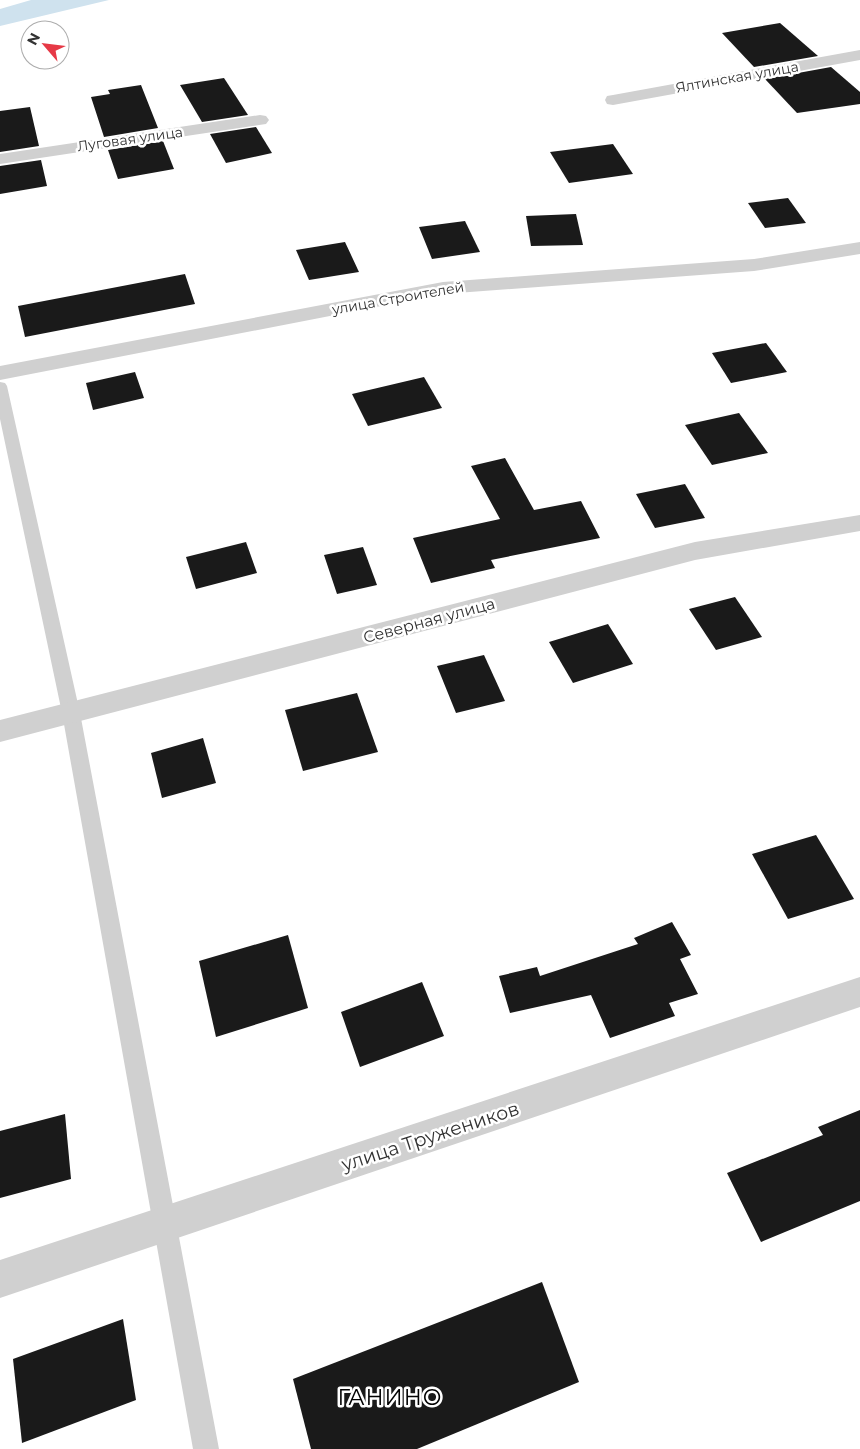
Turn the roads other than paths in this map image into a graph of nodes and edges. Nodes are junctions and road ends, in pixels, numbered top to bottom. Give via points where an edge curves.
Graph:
1 (860, 55) edge
2 (613, 100) dead end
3 (260, 120) dead end
4 (0, 159) edge
5 (860, 248) edge
6 (0, 373) edge
7 (0, 386) edge
8 (860, 523) edge
9 (71, 713) junction
10 (0, 731) edge
11 (860, 992) edge
12 (165, 1224) junction
13 (0, 1279) edge
14 (206, 1449) edge

1 - 2 street, Ялтинская улица
3 - 4 street, Луговая улица
5 - 6 street, улица Строителей via 754,264 443,288
7 - 9 lane
8 - 9 street, Северная улица via 695,551
9 - 10 street, Северная улица
9 - 12 lane
11 - 12 street, улица Тружеников
12 - 13 street, улица Тружеников
12 - 14 lane

